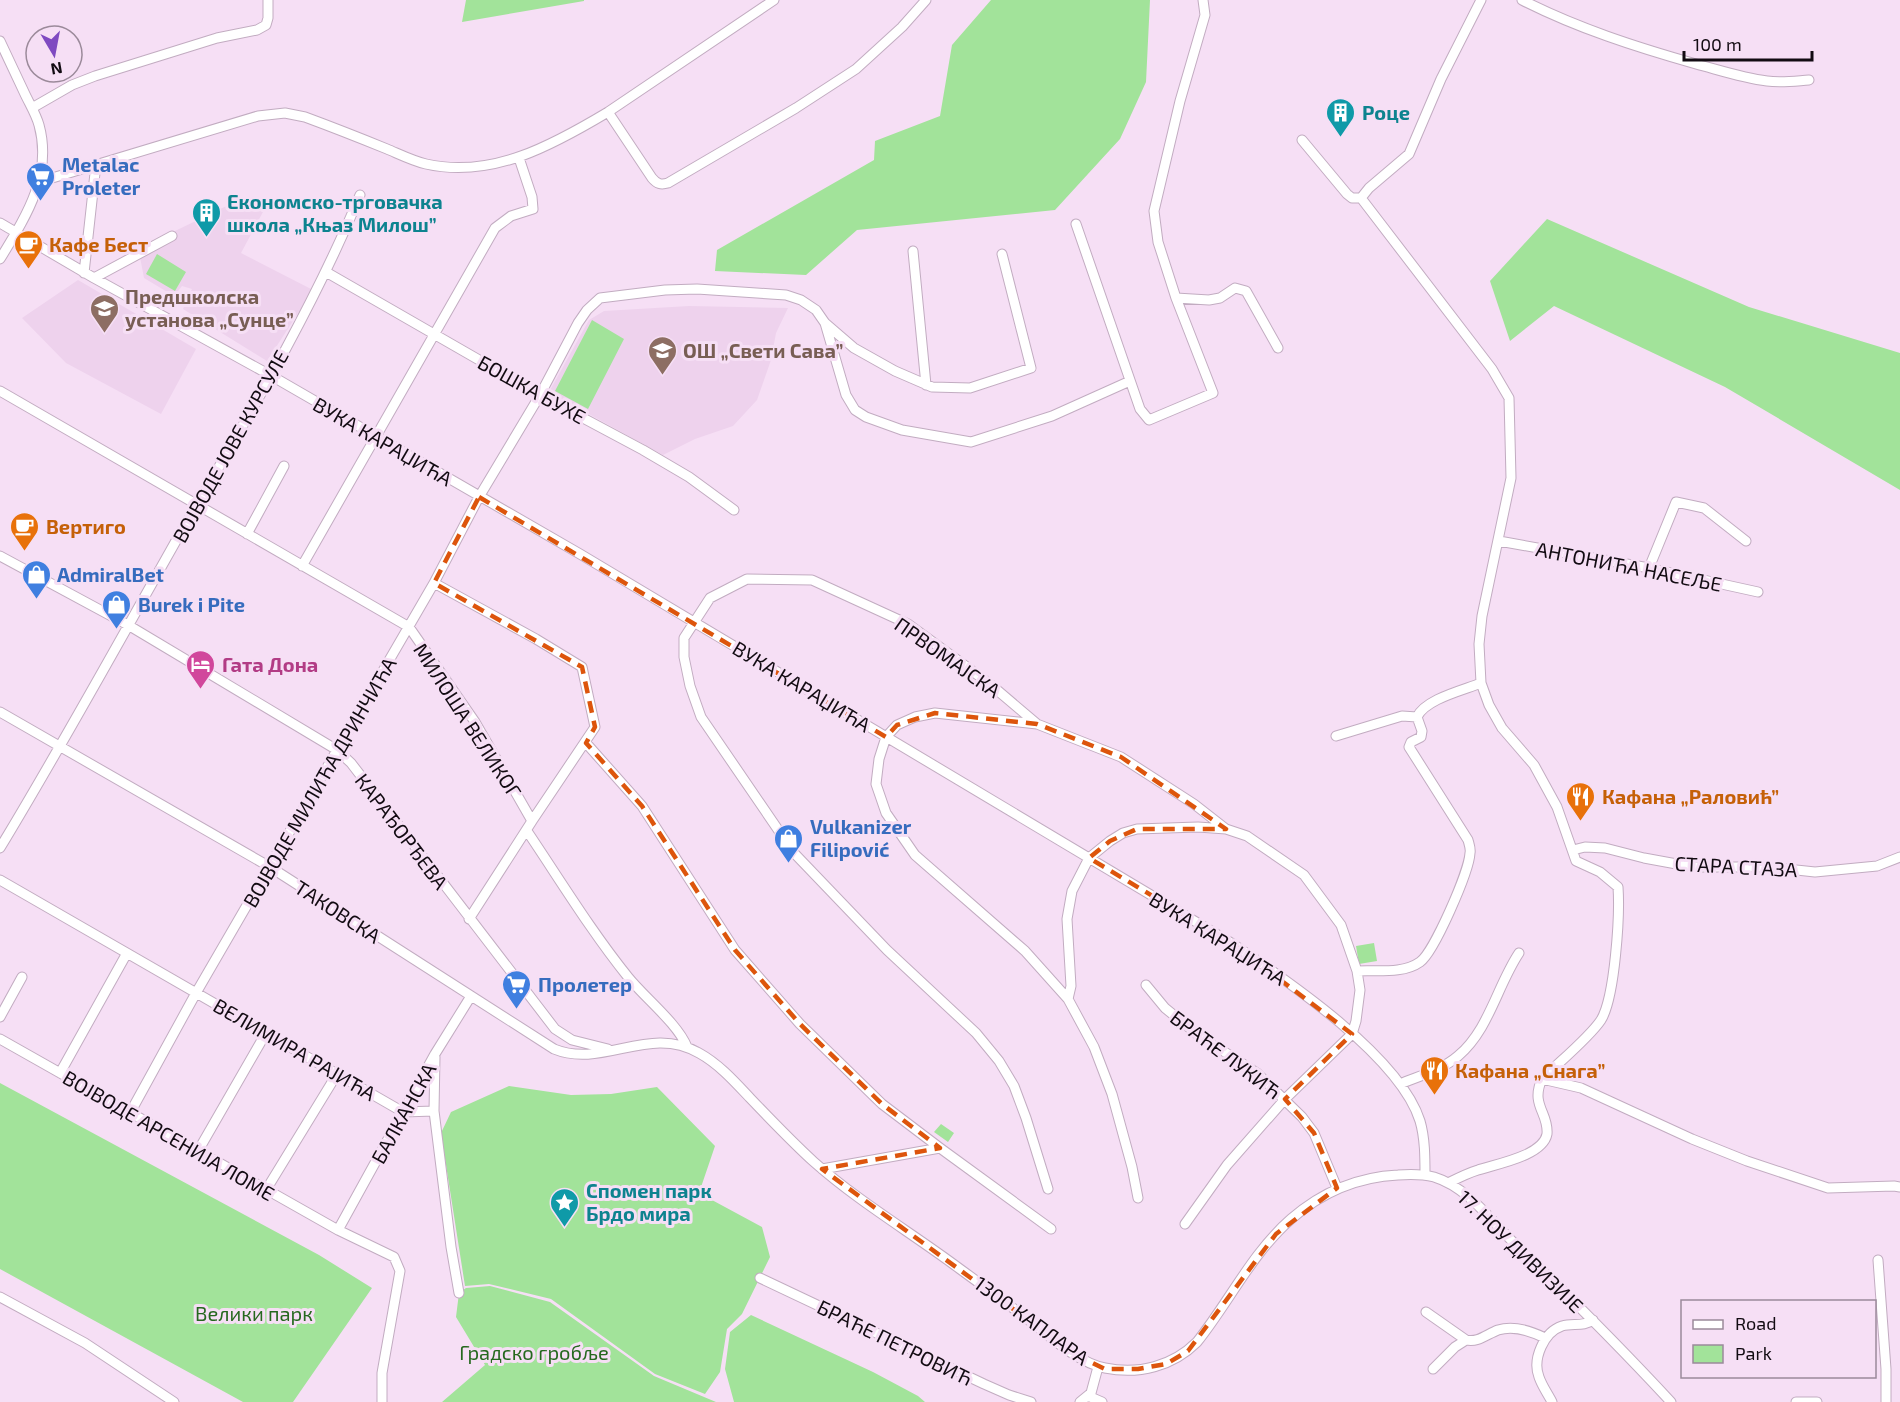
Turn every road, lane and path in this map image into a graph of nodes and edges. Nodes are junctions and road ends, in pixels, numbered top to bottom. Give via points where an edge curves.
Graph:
1 (268, 0) edge
2 (774, 0) edge
3 (926, 0) edge
4 (1203, 0) edge
5 (1481, 0) edge
6 (1522, 0) edge
7 (0, 41) edge
8 (1809, 80) dead end
9 (32, 108) junction
10 (608, 112) junction
11 (1302, 140) dead end
12 (519, 158) junction
13 (96, 164) junction
14 (39, 182) junction
15 (360, 195) dead end
16 (1361, 198) junction
17 (0, 223) edge
18 (1076, 224) dead end
19 (16, 233) junction
20 (172, 236) dead end
21 (913, 250) dead end
22 (1002, 254) dead end
23 (0, 259) edge
24 (326, 272) junction
25 (84, 273) junction
26 (94, 278) junction
27 (1176, 298) junction
28 (825, 323) junction
29 (435, 335) junction
30 (1278, 348) dead end
31 (270, 375) junction
32 (1130, 381) junction
33 (926, 385) junction
34 (0, 391) edge
35 (540, 394) junction
36 (375, 437) junction
37 (284, 466) dead end
38 (479, 497) junction
39 (197, 504) junction
40 (734, 510) dead end
41 (247, 534) junction
42 (1499, 541) junction
43 (1746, 541) dead end
44 (0, 556) edge
45 (302, 566) junction
46 (1648, 568) junction
47 (434, 583) junction
48 (1758, 592) dead end
49 (694, 621) junction
50 (128, 625) junction
51 (409, 627) junction
52 (1482, 683) junction
53 (0, 712) edge
54 (1417, 717) junction
55 (1037, 723) junction
56 (1336, 736) dead end
57 (885, 737) junction
58 (586, 743) junction
59 (61, 747) junction
60 (337, 750) junction
61 (532, 821) junction
62 (1226, 829) junction
63 (527, 831) junction
64 (0, 848) edge
65 (1573, 850) junction
66 (1900, 857) edge
67 (1089, 858) junction
68 (270, 867) junction
69 (0, 880) edge
70 (469, 918) junction
71 (127, 953) junction
72 (1519, 953) dead end
73 (1357, 971) junction
74 (22, 977) dead end
75 (1146, 985) dead end
76 (196, 993) junction
77 (471, 996) junction
78 (1068, 999) junction
79 (0, 1017) edge
80 (266, 1033) junction
81 (1352, 1034) junction
82 (0, 1039) edge
83 (687, 1047) junction
84 (613, 1050) junction
85 (435, 1054) junction
86 (60, 1073) junction
87 (337, 1074) junction
88 (1542, 1079) junction
89 (1400, 1084) junction
90 (1285, 1099) junction
91 (434, 1111) junction
92 (403, 1112) junction
93 (130, 1113) junction
94 (940, 1149) junction
95 (198, 1151) junction
96 (822, 1168) junction
97 (1425, 1175) junction
98 (1448, 1183) junction
99 (1900, 1187) edge
100 (1337, 1188) junction
101 (1048, 1189) dead end
102 (266, 1190) junction
103 (1138, 1198) dead end
104 (1185, 1224) dead end
105 (1051, 1229) dead end
106 (338, 1230) junction
107 (1878, 1260) dead end
108 (760, 1278) dead end
109 (459, 1293) dead end
110 (0, 1297) edge
111 (1426, 1312) dead end
112 (1593, 1320) junction
113 (1545, 1338) junction
114 (1466, 1340) junction
115 (1098, 1366) junction
116 (1433, 1369) dead end
117 (1084, 1399) edge
118 (174, 1402) edge
119 (382, 1402) edge
120 (1031, 1402) edge
121 (1102, 1402) edge
122 (1552, 1402) edge
123 (1671, 1402) edge
124 (1796, 1402) edge
125 (1817, 1402) edge
126 (1886, 1402) edge

1 - 9 street via 266,25 257,30 217,38 95,76
2 - 10 street
3 - 10 street via 856,69 668,183 652,178
4 - 27 street via 1205,15 1154,211 1158,242
5 - 16 street via 1409,154
6 - 8 street via 1554,17 1668,56 1766,81
7 - 9 street
9 - 14 street via 42,142
10 - 12 street
11 - 16 street via 1347,194
12 - 13 street via 471,167 424,164 305,117 285,113 248,118
12 - 29 street via 533,209 511,216 495,228
13 - 14 street
13 - 25 street
14 - 19 street
15 - 24 street, ВОЈВОДЕ ЈОВЕ КУРСУЛЕ
16 - 42 street via 1492,369 1509,398 1511,478
17 - 19 street, ВУКА КАРАЏИЋА
18 - 32 street
19 - 23 street
19 - 25 street, ВУКА КАРАЏИЋА
20 - 26 street
21 - 33 street
22 - 33 street via 1031,368 970,388
24 - 29 street, БОШКА БУХЕ
24 - 31 street, ВОЈВОДЕ ЈОВЕ КУРСУЛЕ
25 - 26 street, ВУКА КАРАЏИЋА
26 - 31 street, ВУКА КАРАЏИЋА
27 - 30 street via 1209,300 1235,288 1246,291
27 - 32 street via 1212,393 1149,420 1140,409
28 - 32 street via 855,410 902,430 971,442 1052,416
28 - 33 street via 855,348
28 - 35 street, ВОЈВОДЕ МИЛИЋА ДРИНЧИЋА via 816,310 786,295 665,290 600,298 578,322
29 - 35 street, БОШКА БУХЕ
29 - 36 street
31 - 36 street, ВУКА КАРАЏИЋА
31 - 39 street, ВОЈВОДЕ ЈОВЕ КУРСУЛЕ
34 - 39 street, МИЛОША ВЕЛИКОГ
35 - 38 street, ВОЈВОДЕ МИЛИЋА ДРИНЧИЋА
35 - 40 street, БОШКА БУХЕ via 688,477
36 - 38 street, ВУКА КАРАЏИЋА
36 - 45 street
37 - 41 street
38 - 47 street, ВОЈВОДЕ МИЛИЋА ДРИНЧИЋА
38 - 49 street, ВУКА КАРАЏИЋА
39 - 41 street, МИЛОША ВЕЛИКОГ
39 - 50 street, ВОЈВОДЕ ЈОВЕ КУРСУЛЕ
41 - 45 street, МИЛОША ВЕЛИКОГ
42 - 46 street, АНТОНИЋА НАСЕЉЕ
42 - 52 street via 1482,616
43 - 46 street via 1704,508 1676,502
44 - 50 street, КАРАЂОРЂЕВА
45 - 51 street, МИЛОША ВЕЛИКОГ
46 - 48 street, АНТОНИЋА НАСЕЉЕ
47 - 51 street, ВОЈВОДЕ МИЛИЋА ДРИНЧИЋА
47 - 58 street via 582,667 596,727
49 - 55 street, ПРВОМАЈСКА via 710,598 747,579 812,579 909,624
49 - 57 street, ВУКА КАРАЏИЋА
49 - 101 street, ПРВОМАЈСКА via 684,638 684,657 701,717 794,853 887,950 976,1033 999,1061 1014,1086
50 - 59 street, ВОЈВОДЕ ЈОВЕ КУРСУЛЕ
50 - 60 street, КАРАЂОРЂЕВА
51 - 60 street, ВОЈВОДЕ МИЛИЋА ДРИНЧИЋА
51 - 61 street, МИЛОША ВЕЛИКОГ via 475,722
52 - 54 street via 1427,704
52 - 65 street via 1502,728 1534,765 1557,807
53 - 59 street, ТАКОВСКА
54 - 56 street via 1402,716
54 - 73 street via 1421,737 1409,747 1468,840 1471,853 1456,898 1426,956 1403,969
55 - 57 street via 935,713 897,725
55 - 62 street via 1121,757
57 - 67 street, ВУКА КАРАЏИЋА
57 - 78 street via 876,784 886,813 915,855 1025,951
58 - 61 street
58 - 94 street via 642,806 735,950 800,1024 882,1104
59 - 64 street, ВОЈВОДЕ ЈОВЕ КУРСУЛЕ
59 - 68 street, ТАКОВСКА
60 - 68 street, ВОЈВОДЕ МИЛИЋА ДРИНЧИЋА
60 - 70 street, КАРАЂОРЂЕВА
61 - 63 street
62 - 67 street via 1137,829 1123,833
62 - 73 street via 1247,836 1304,875 1341,925
63 - 70 street
63 - 83 street via 616,962 680,1033
65 - 66 street, СТАРА СТАЗА via 1605,848 1693,867 1768,867 1815,872 1877,866
65 - 88 street via 1576,861 1600,872 1618,887 1610,995 1593,1029
67 - 78 street via 1072,891 1067,919 1071,986
67 - 81 street, ВУКА КАРАЏИЋА via 1233,944 1293,985
68 - 76 street, ВОЈВОДЕ МИЛИЋА ДРИНЧИЋА
68 - 77 street, ТАКОВСКА
69 - 71 street, ВЕЛИМИРА РАЈИЋА
70 - 84 street, КАРАЂОРЂЕВА via 558,1033
71 - 76 street, ВЕЛИМИРА РАЈИЋА
71 - 86 street
72 - 89 street via 1480,1030 1458,1056
73 - 81 street via 1359,998
74 - 79 street
75 - 90 street, БРАЋЕ ЛУКИЋ via 1165,1008 1257,1073
76 - 80 street, ВЕЛИМИРА РАЈИЋА
76 - 93 street, ВОЈВОДЕ МИЛИЋА ДРИНЧИЋА
77 - 84 street, ТАКОВСКА via 561,1052 575,1055
77 - 85 street, БАЛКАНСКА
78 - 103 street via 1094,1047 1112,1094
80 - 87 street, ВЕЛИМИРА РАЈИЋА
80 - 95 street
81 - 89 street, ВУКА КАРАЏИЋА
81 - 90 street
82 - 86 street, ВОЈВОДЕ АРСЕНИЈА ЛОМЕ
83 - 84 street, ТАКОВСКА via 661,1042
83 - 96 street, 1300 КАПЛАРА via 719,1067
85 - 91 street
85 - 92 street, БАЛКАНСКА
86 - 93 street, ВОЈВОДЕ АРСЕНИЈА ЛОМЕ
87 - 92 street, ВЕЛИМИРА РАЈИЋА
87 - 102 street
88 - 98 street via 1537,1092 1547,1133 1539,1147
88 - 99 street via 1581,1088 1692,1139 1828,1188
89 - 97 street, ВУКА КАРАЏИЋА via 1420,1122
90 - 100 street, БРАЋЕ ЛУКИЋ via 1314,1132
90 - 104 street via 1227,1165
91 - 92 street
91 - 109 street
92 - 106 street, БАЛКАНСКА
93 - 95 street, ВОЈВОДЕ АРСЕНИЈА ЛОМЕ
94 - 96 street
94 - 105 street
95 - 102 street, ВОЈВОДЕ АРСЕНИЈА ЛОМЕ
96 - 115 street, 1300 КАПЛАРА via 1076,1355
97 - 98 street, 1300 КАПЛАРА
97 - 100 street, 1300 КАПЛАРА via 1373,1177
98 - 112 street, 17. НОУ ДИВИЗИЈЕ via 1474,1203
100 - 115 street, 1300 КАПЛАРА via 1307,1206 1276,1234 1201,1337 1183,1354 1166,1364 1147,1368 1121,1370
102 - 106 street, ВОЈВОДЕ АРСЕНИЈА ЛОМЕ
106 - 119 street, ВОЈВОДЕ АРСЕНИЈА ЛОМЕ via 394,1257 400,1272 382,1373
107 - 126 street
108 - 120 street, БРАЋЕ ПЕТРОВИЋ via 1008,1395
110 - 118 street via 85,1343
111 - 114 street
112 - 113 street, 17. НОУ ДИВИЗИЈЕ via 1558,1328
112 - 123 street, 17. НОУ ДИВИЗИЈЕ
113 - 114 street via 1526,1330 1500,1329 1473,1342
113 - 122 street via 1537,1371
114 - 116 street
115 - 117 street via 1093,1389
117 - 121 street, 1300 КАПЛАРА
124 - 125 street

